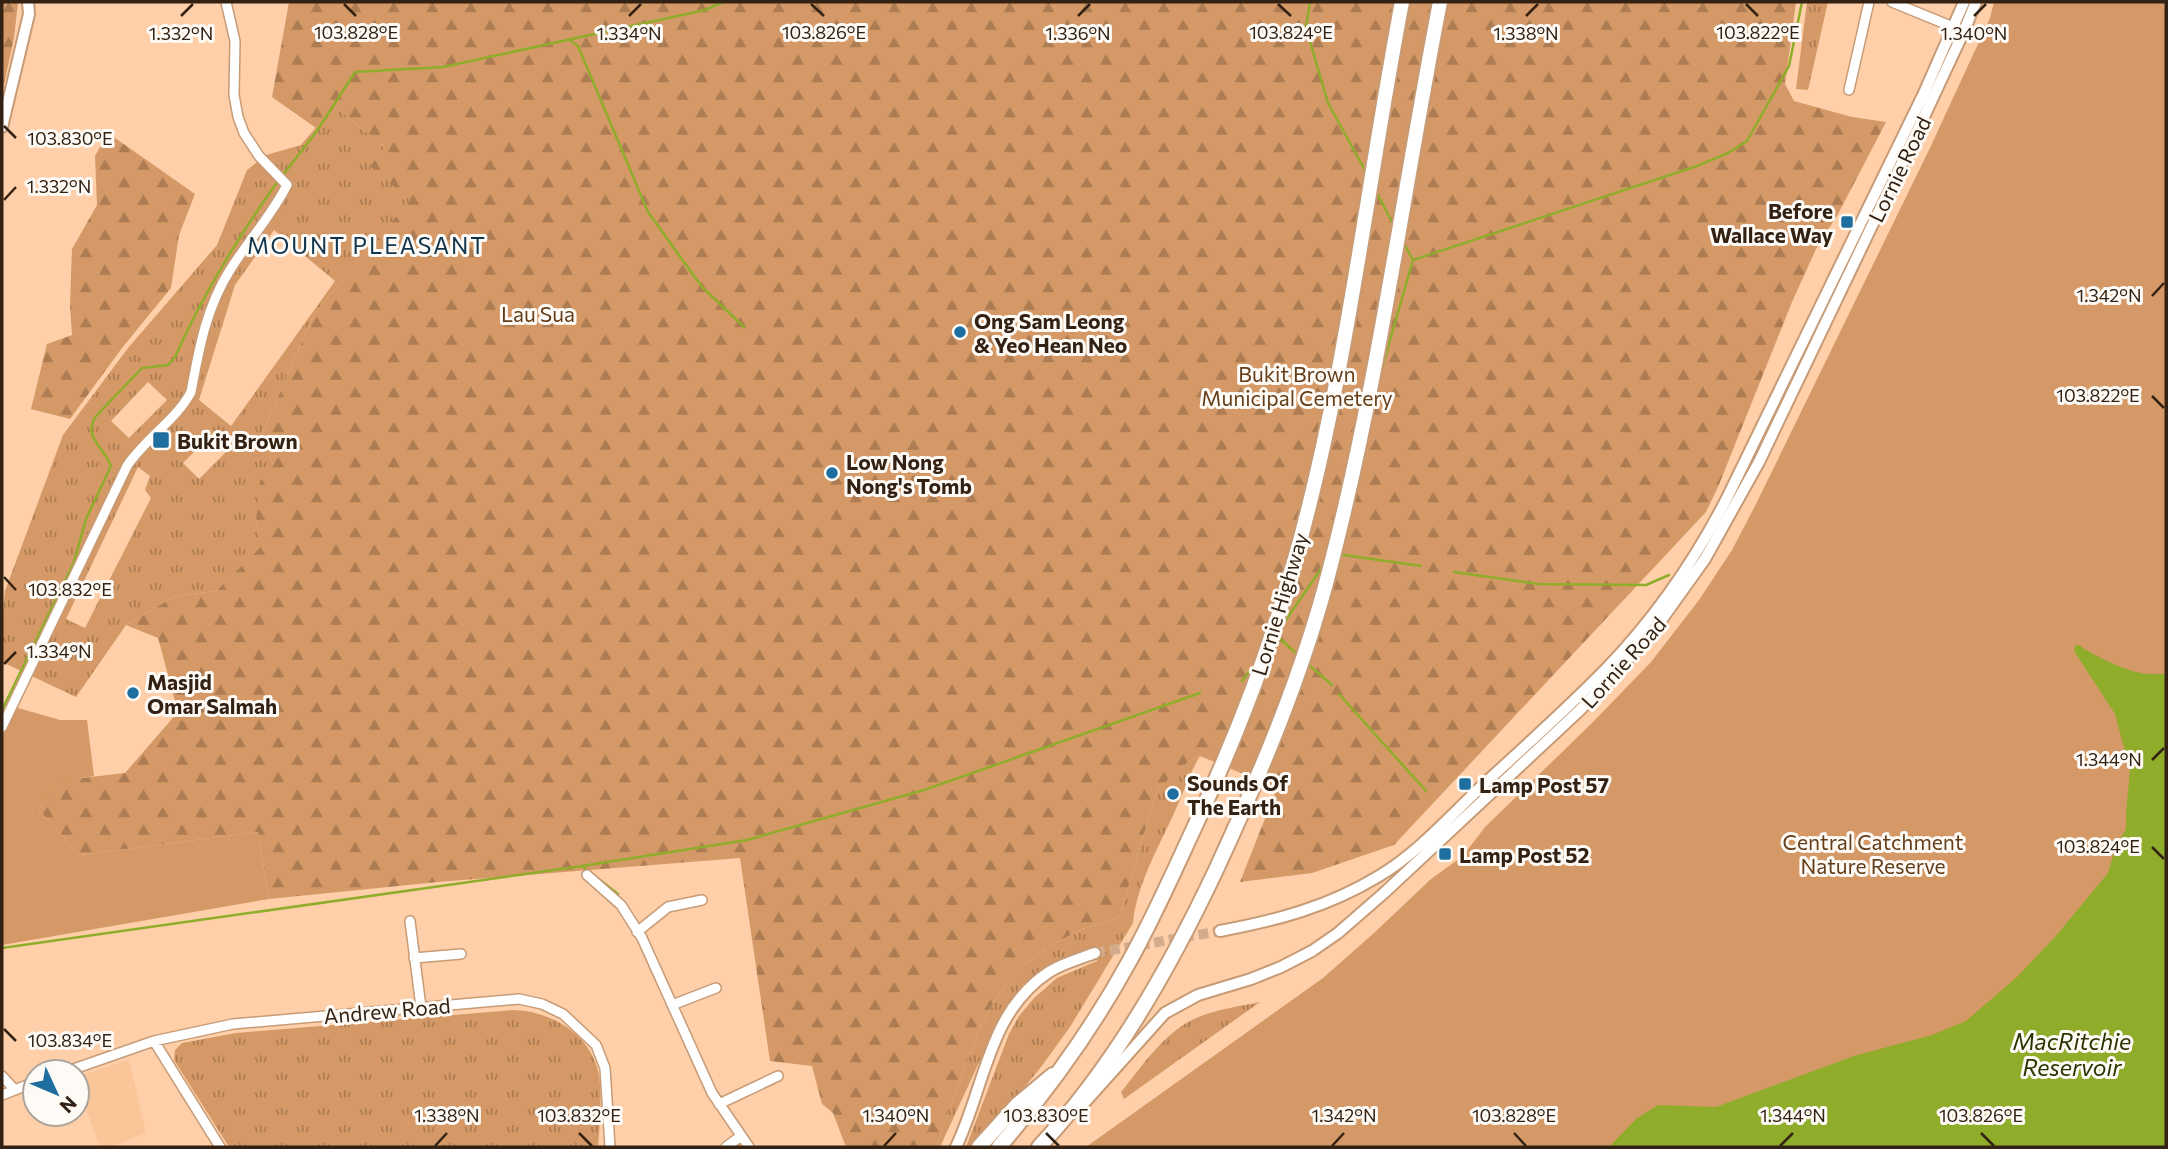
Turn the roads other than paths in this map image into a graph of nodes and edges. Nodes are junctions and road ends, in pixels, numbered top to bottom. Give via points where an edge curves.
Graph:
1 (29, 2) edge
2 (226, 2) edge
3 (1402, 2) edge
4 (1440, 2) edge
5 (1869, 2) edge
6 (1892, 2) edge
7 (1964, 2) edge
8 (1976, 2) edge
9 (1959, 30) junction
10 (1849, 90) dead end
11 (2, 127) edge
12 (1774, 402) junction
13 (1786, 405) junction
14 (2, 727) edge
15 (587, 875) dead end
16 (702, 900) dead end
17 (410, 921) dead end
18 (1220, 931) tunnel mouth
19 (637, 932) junction
20 (1095, 953) tunnel mouth
21 (461, 954) dead end
22 (414, 958) junction
23 (716, 988) dead end
24 (672, 1005) junction
25 (421, 1007) junction
26 (154, 1041) junction
27 (91, 1063) edge
28 (1061, 1068) junction
29 (2, 1076) edge
30 (778, 1076) dead end
31 (21, 1088) edge
32 (15, 1090) junction
33 (2, 1095) edge
34 (719, 1104) junction
35 (1052, 1133) junction
36 (741, 1136) junction
37 (220, 1147) edge
38 (610, 1147) edge
39 (726, 1147) edge
40 (749, 1147) edge
41 (956, 1147) edge
42 (979, 1147) edge
43 (999, 1147) edge
44 (1039, 1147) edge

1 - 11 street
2 - 14 street via 235,41 238,117 255,150 287,185 230,271 206,320 191,393 127,467
3 - 28 main road, Lornie Highway via 1338,372 1294,565 1272,637 1242,719 1157,910
4 - 35 main road, Lornie Highway via 1349,492 1306,650 1278,729 1191,922 1134,1021
5 - 10 street
6 - 9 street
7 - 9 street, Lornie Road
8 - 9 street, Lornie Road
9 - 12 street, Lornie Road
9 - 13 street, Lornie Road
12 - 13 street
12 - 18 street, Lornie Road via 1688,567 1597,677 1381,875 1334,900 1271,922
13 - 35 street, Lornie Road via 1706,559 1650,636 1580,710 1338,933 1281,967 1198,995 1165,1013
15 - 19 street via 621,905
16 - 19 street via 668,907
17 - 22 street
19 - 24 street
20 - 41 street via 1050,972 1012,1008 990,1052
21 - 22 street
22 - 25 street
23 - 24 street
24 - 34 street
25 - 26 street, Andrew Road via 233,1024
25 - 38 street, Andrew Road via 519,999 563,1014 596,1045 605,1068
26 - 27 street, Andrew Road
26 - 37 street
28 - 42 main road via 1017,1105
28 - 43 main road, Lornie Highway
29 - 32 street
30 - 34 street
31 - 32 street
32 - 33 street
34 - 36 street
35 - 44 main road, Lornie Highway
36 - 39 street
36 - 40 street

